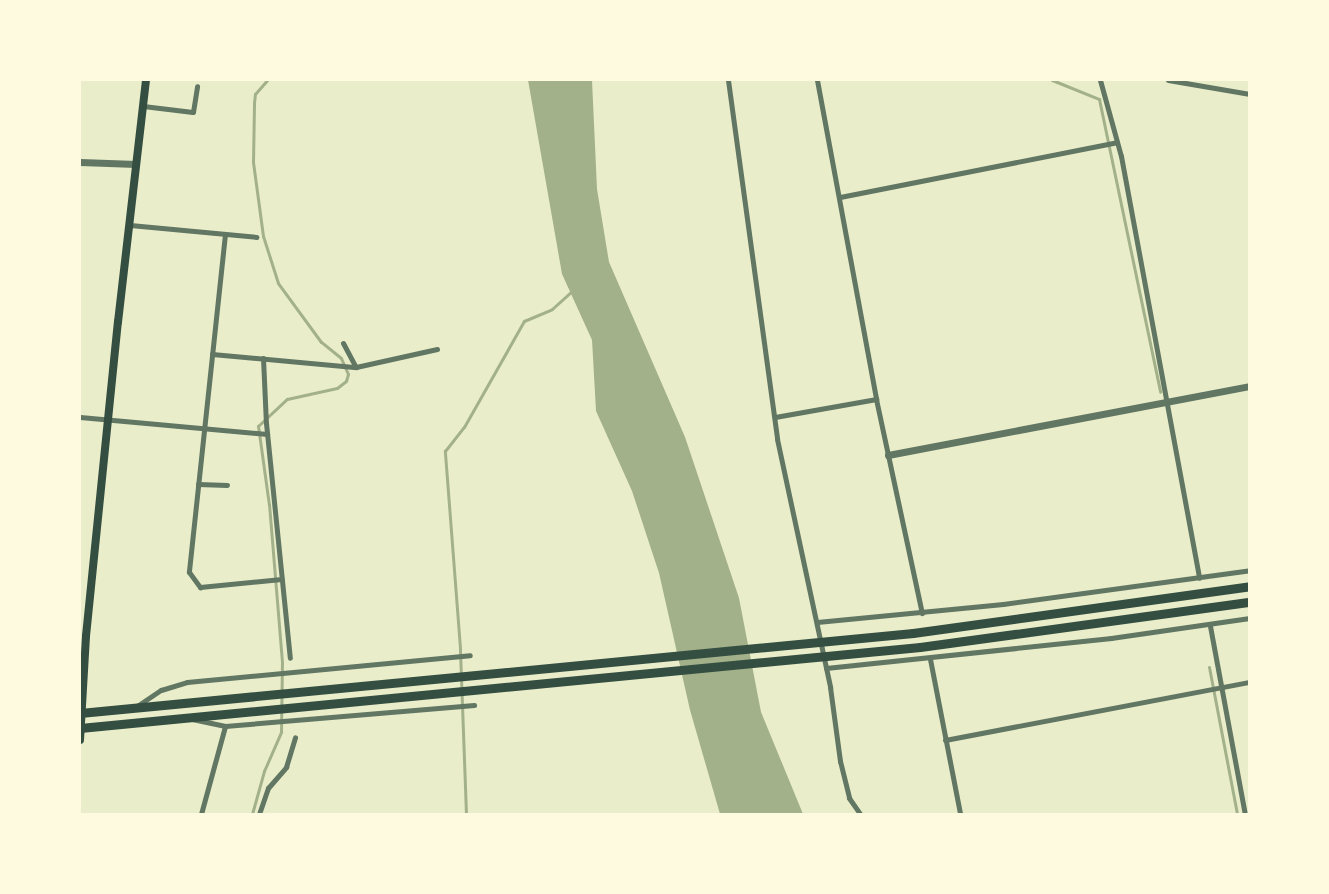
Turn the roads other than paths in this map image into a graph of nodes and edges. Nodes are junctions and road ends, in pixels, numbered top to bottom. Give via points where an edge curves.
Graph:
1 (146, 80) edge
2 (728, 80) edge
3 (818, 80) edge
4 (1100, 80) edge
5 (1168, 80) edge
6 (1195, 82) edge
7 (197, 86) dead end
8 (1250, 94) edge
9 (143, 106) junction
10 (1117, 142) junction
11 (80, 162) edge
12 (136, 164) junction
13 (840, 197) junction
14 (130, 225) junction
15 (225, 234) junction
16 (256, 237) dead end
17 (343, 343) dead end
18 (437, 349) dead end
19 (212, 354) junction
20 (263, 358) junction
21 (356, 367) junction
22 (1250, 387) edge
23 (876, 399) junction
24 (1167, 403) junction
25 (80, 417) edge
26 (775, 417) junction
27 (108, 419) junction
28 (204, 428) junction
29 (262, 435) junction
30 (888, 455) junction
31 (198, 484) junction
32 (227, 485) dead end
33 (1250, 570) edge
34 (1199, 578) junction
35 (280, 579) junction
36 (1250, 586) edge
37 (1250, 602) edge
38 (922, 613) junction
39 (1250, 618) edge
40 (817, 622) junction
41 (1210, 626) junction
42 (470, 655) dead end
43 (290, 658) dead end
44 (930, 659) junction
45 (826, 668) junction
46 (1250, 682) edge
47 (1221, 688) junction
48 (474, 705) dead end
49 (135, 707) junction
50 (81, 713) edge
51 (186, 717) junction
52 (225, 726) junction
53 (80, 728) edge
54 (295, 737) dead end
55 (80, 740) edge
56 (945, 740) junction
57 (201, 814) edge
58 (258, 814) edge
59 (860, 814) edge
60 (960, 814) edge
61 (1245, 814) edge

1 - 9 main road
2 - 26 street
3 - 13 street
4 - 10 street
5 - 6 street
6 - 8 street
7 - 9 street via 193,112
9 - 12 main road
10 - 13 street
10 - 24 street
11 - 12 street
12 - 14 main road
13 - 23 street
14 - 15 street
14 - 27 main road
15 - 16 street
15 - 19 street
17 - 21 street
18 - 21 street
19 - 20 street
19 - 28 street
20 - 21 street
20 - 29 street via 266,423
22 - 24 street
23 - 26 street
23 - 30 street
24 - 30 street
24 - 34 street
25 - 27 street
26 - 40 street
27 - 28 street
27 - 50 main road
28 - 29 street
28 - 31 street
29 - 35 street
30 - 38 street
31 - 32 street
31 - 35 street via 189,572 200,587
33 - 34 street
34 - 38 street
35 - 43 street
36 - 49 highway via 913,633
37 - 51 highway via 920,647
38 - 40 street
39 - 41 street
40 - 45 street
41 - 44 street
41 - 47 street
42 - 49 street via 187,682 161,690
44 - 45 street
44 - 56 street
45 - 59 street via 842,770 849,798
46 - 47 street
47 - 56 street
47 - 61 street
48 - 52 street
49 - 50 highway
50 - 53 main road
51 - 52 street
51 - 53 highway
52 - 57 street
53 - 55 main road
54 - 58 street via 286,767 268,788
56 - 60 street

